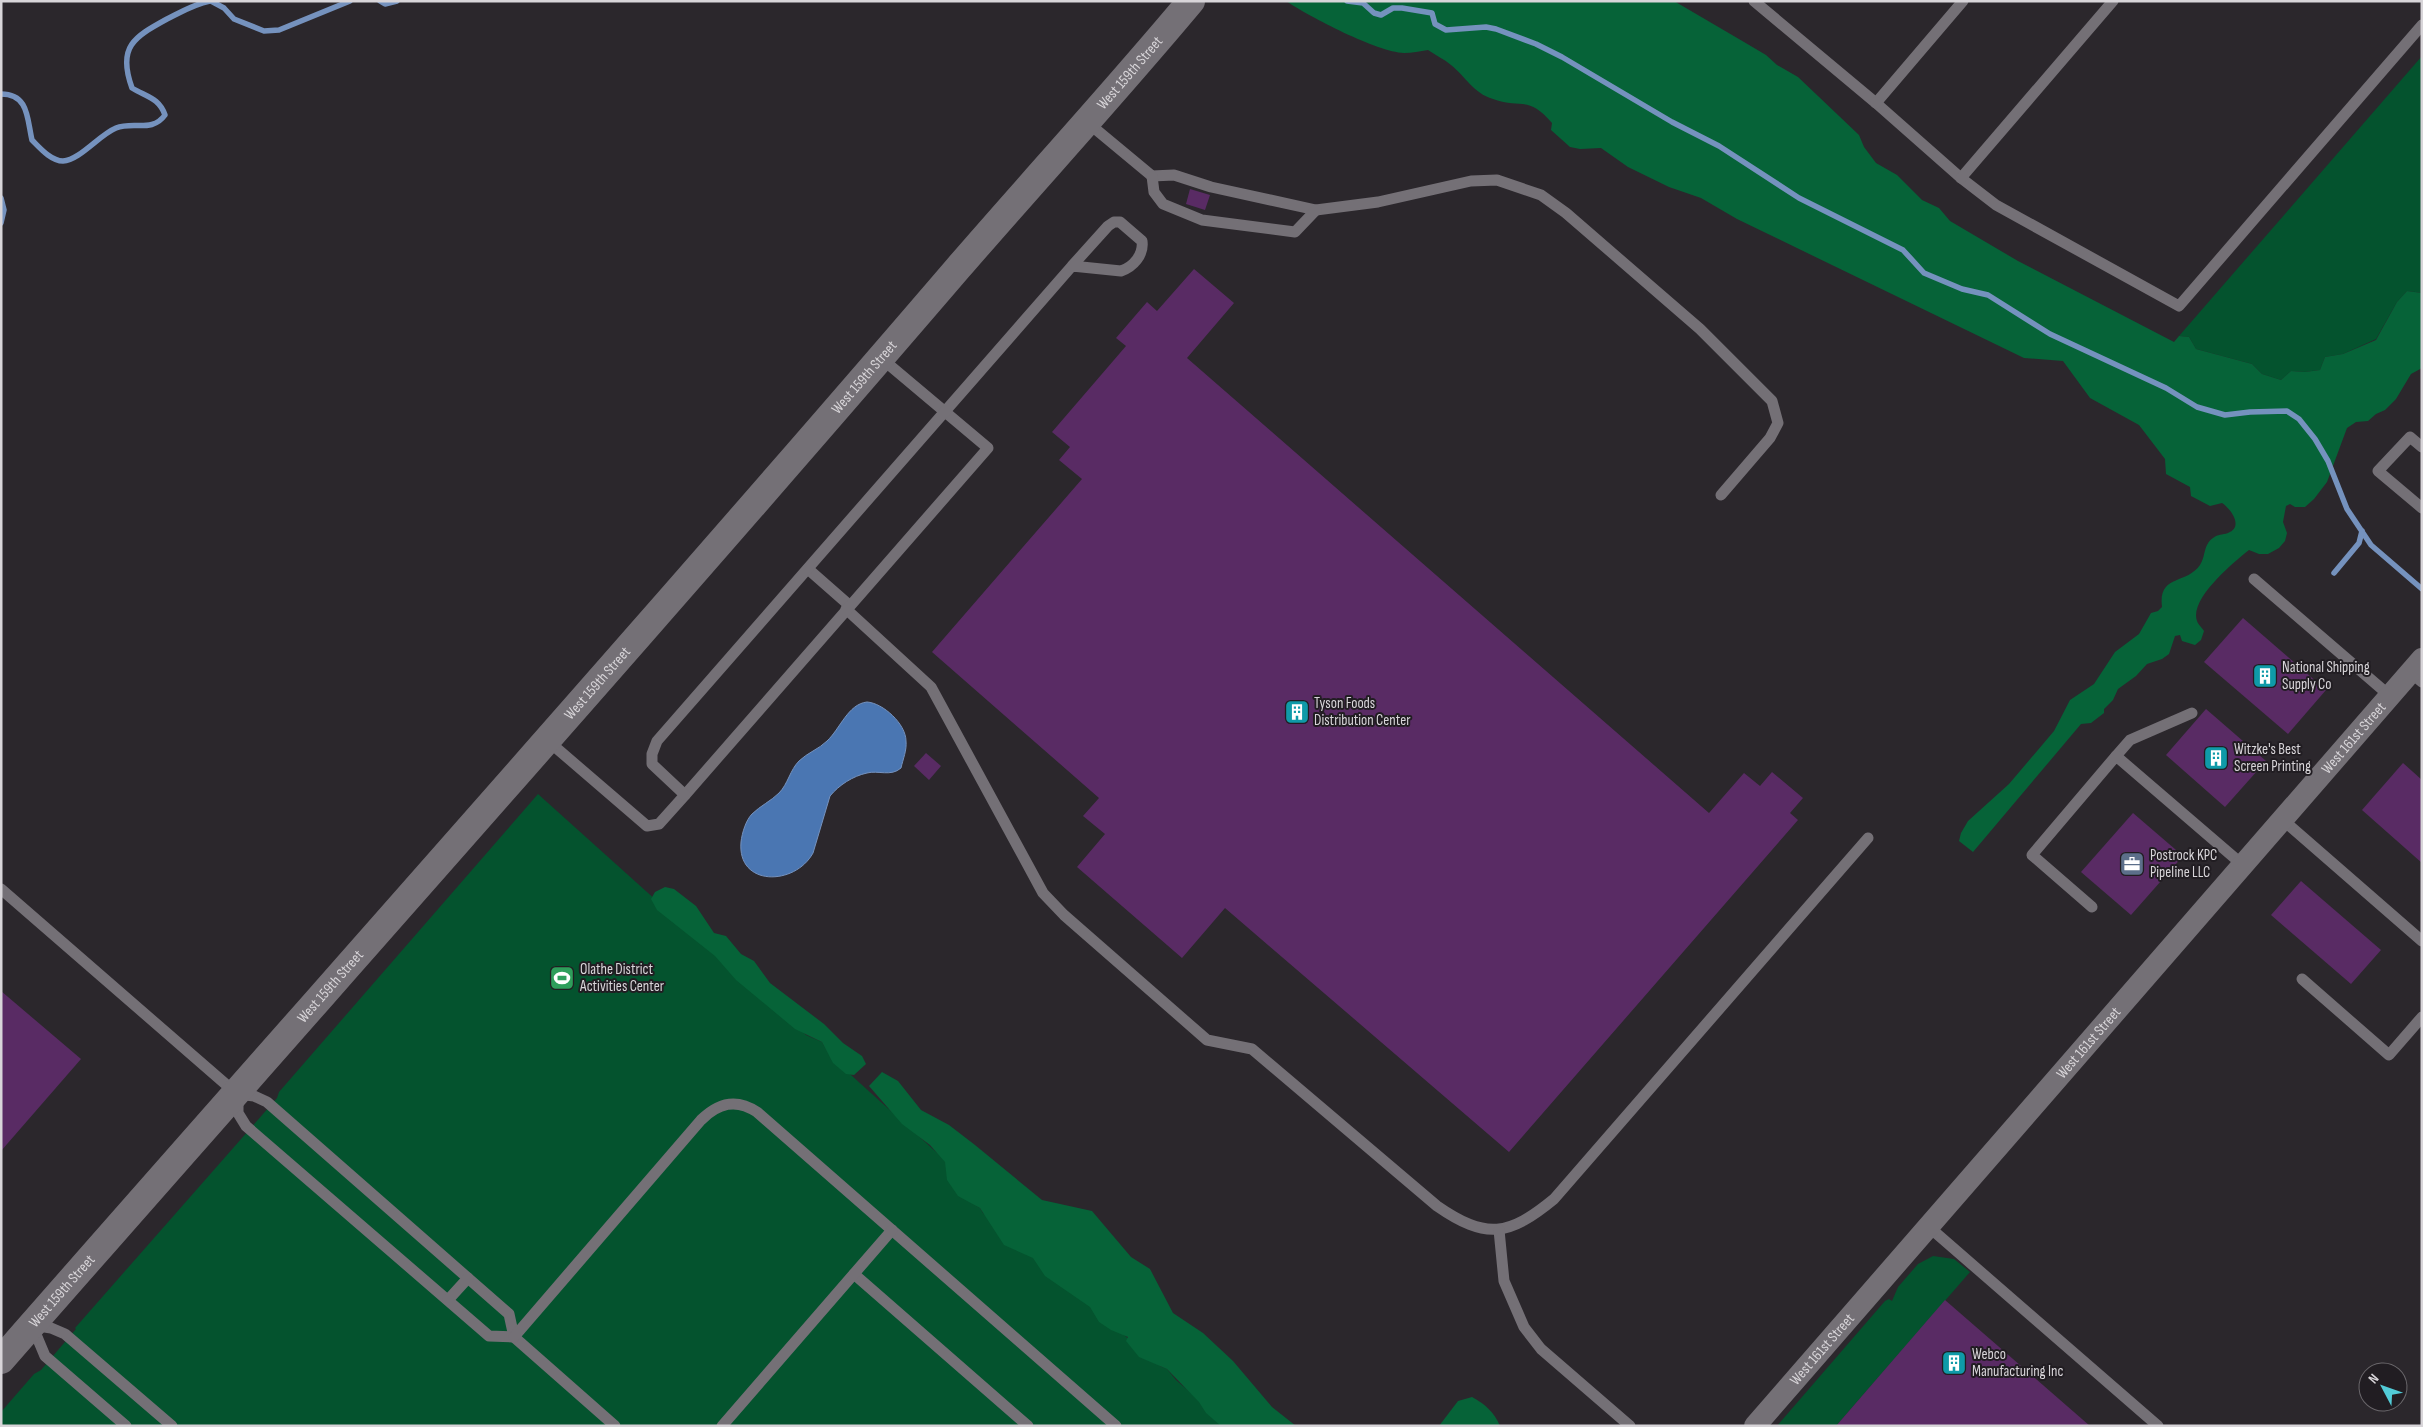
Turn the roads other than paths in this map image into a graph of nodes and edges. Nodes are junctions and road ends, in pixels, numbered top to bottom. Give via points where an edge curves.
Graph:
1 (1191, 1) edge
2 (1754, 1) edge
3 (1963, 1) edge
4 (2113, 1) edge
5 (2422, 25) edge
6 (1876, 102) junction
7 (1087, 122) junction
8 (1152, 176) junction
9 (1961, 178) junction
10 (1316, 210) junction
11 (1072, 266) junction
12 (881, 358) junction
13 (945, 412) junction
14 (2422, 447) edge
15 (1721, 494) dead end
16 (2422, 508) edge
17 (808, 568) junction
18 (2254, 579) dead end
19 (848, 607) junction
20 (2418, 671) edge
21 (2390, 696) junction
22 (2192, 713) dead end
23 (547, 740) junction
24 (2116, 756) junction
25 (686, 795) junction
26 (2283, 820) junction
27 (1868, 838) dead end
28 (2244, 866) junction
29 (1, 889) edge
30 (2092, 906) dead end
31 (2422, 940) edge
32 (2302, 979) dead end
33 (2422, 1017) edge
34 (238, 1094) junction
35 (1929, 1228) junction
36 (892, 1230) junction
37 (1498, 1230) junction
38 (854, 1274) junction
39 (468, 1278) junction
40 (448, 1300) junction
41 (32, 1325) junction
42 (514, 1337) junction
43 (1, 1360) edge
44 (126, 1426) edge
45 (172, 1426) edge
46 (615, 1426) edge
47 (722, 1426) edge
48 (1028, 1426) edge
49 (1116, 1426) edge
50 (1630, 1426) edge
51 (1755, 1426) edge
52 (2158, 1426) edge

1 - 7 street, West 159th Street
2 - 6 lane
3 - 6 lane
4 - 9 lane
5 - 9 lane via 2178,306 1996,205
6 - 9 lane
7 - 8 lane
7 - 12 street, West 159th Street
8 - 10 lane via 1174,175 1211,187
8 - 10 lane via 1154,192 1163,204 1202,220 1295,232
10 - 15 lane via 1378,202 1471,181 1496,180 1541,195 1700,329 1772,401 1778,423 1770,438
11 - 11 lane via 1128,269 1141,253 1142,241 1120,222 1114,222
11 - 13 lane
12 - 13 lane
12 - 23 street, West 159th Street
13 - 17 lane
13 - 19 lane via 988,448
14 - 16 lane via 2410,437 2378,472
17 - 19 lane
17 - 25 lane via 657,741 652,764
18 - 21 lane
19 - 25 lane
19 - 37 lane via 931,687 1043,893 1064,914 1207,1040 1252,1049 1437,1206 1458,1221
20 - 21 street, West 161st Street
21 - 26 street, West 161st Street
22 - 24 lane via 2130,740
23 - 25 lane via 647,826 659,824
23 - 34 street, West 159th Street
24 - 28 lane
24 - 30 lane via 2032,855
26 - 28 street, West 161st Street
26 - 31 lane
27 - 37 lane via 1554,1199 1530,1218
28 - 35 street, West 161st Street
29 - 34 lane
32 - 33 lane via 2389,1055
34 - 39 lane via 267,1102
34 - 40 lane via 238,1113 246,1126
34 - 41 street, West 159th Street
35 - 51 street, West 161st Street
35 - 52 lane
36 - 38 lane
36 - 42 lane via 757,1112 741,1104 722,1104 701,1120
36 - 49 lane
37 - 50 lane via 1504,1281 1524,1327 1541,1349
38 - 47 lane
38 - 48 lane
39 - 40 lane
39 - 42 lane via 509,1314
40 - 42 lane via 489,1336
41 - 43 street, West 159th Street
41 - 44 lane via 46,1356
41 - 45 lane via 65,1334
42 - 46 lane

